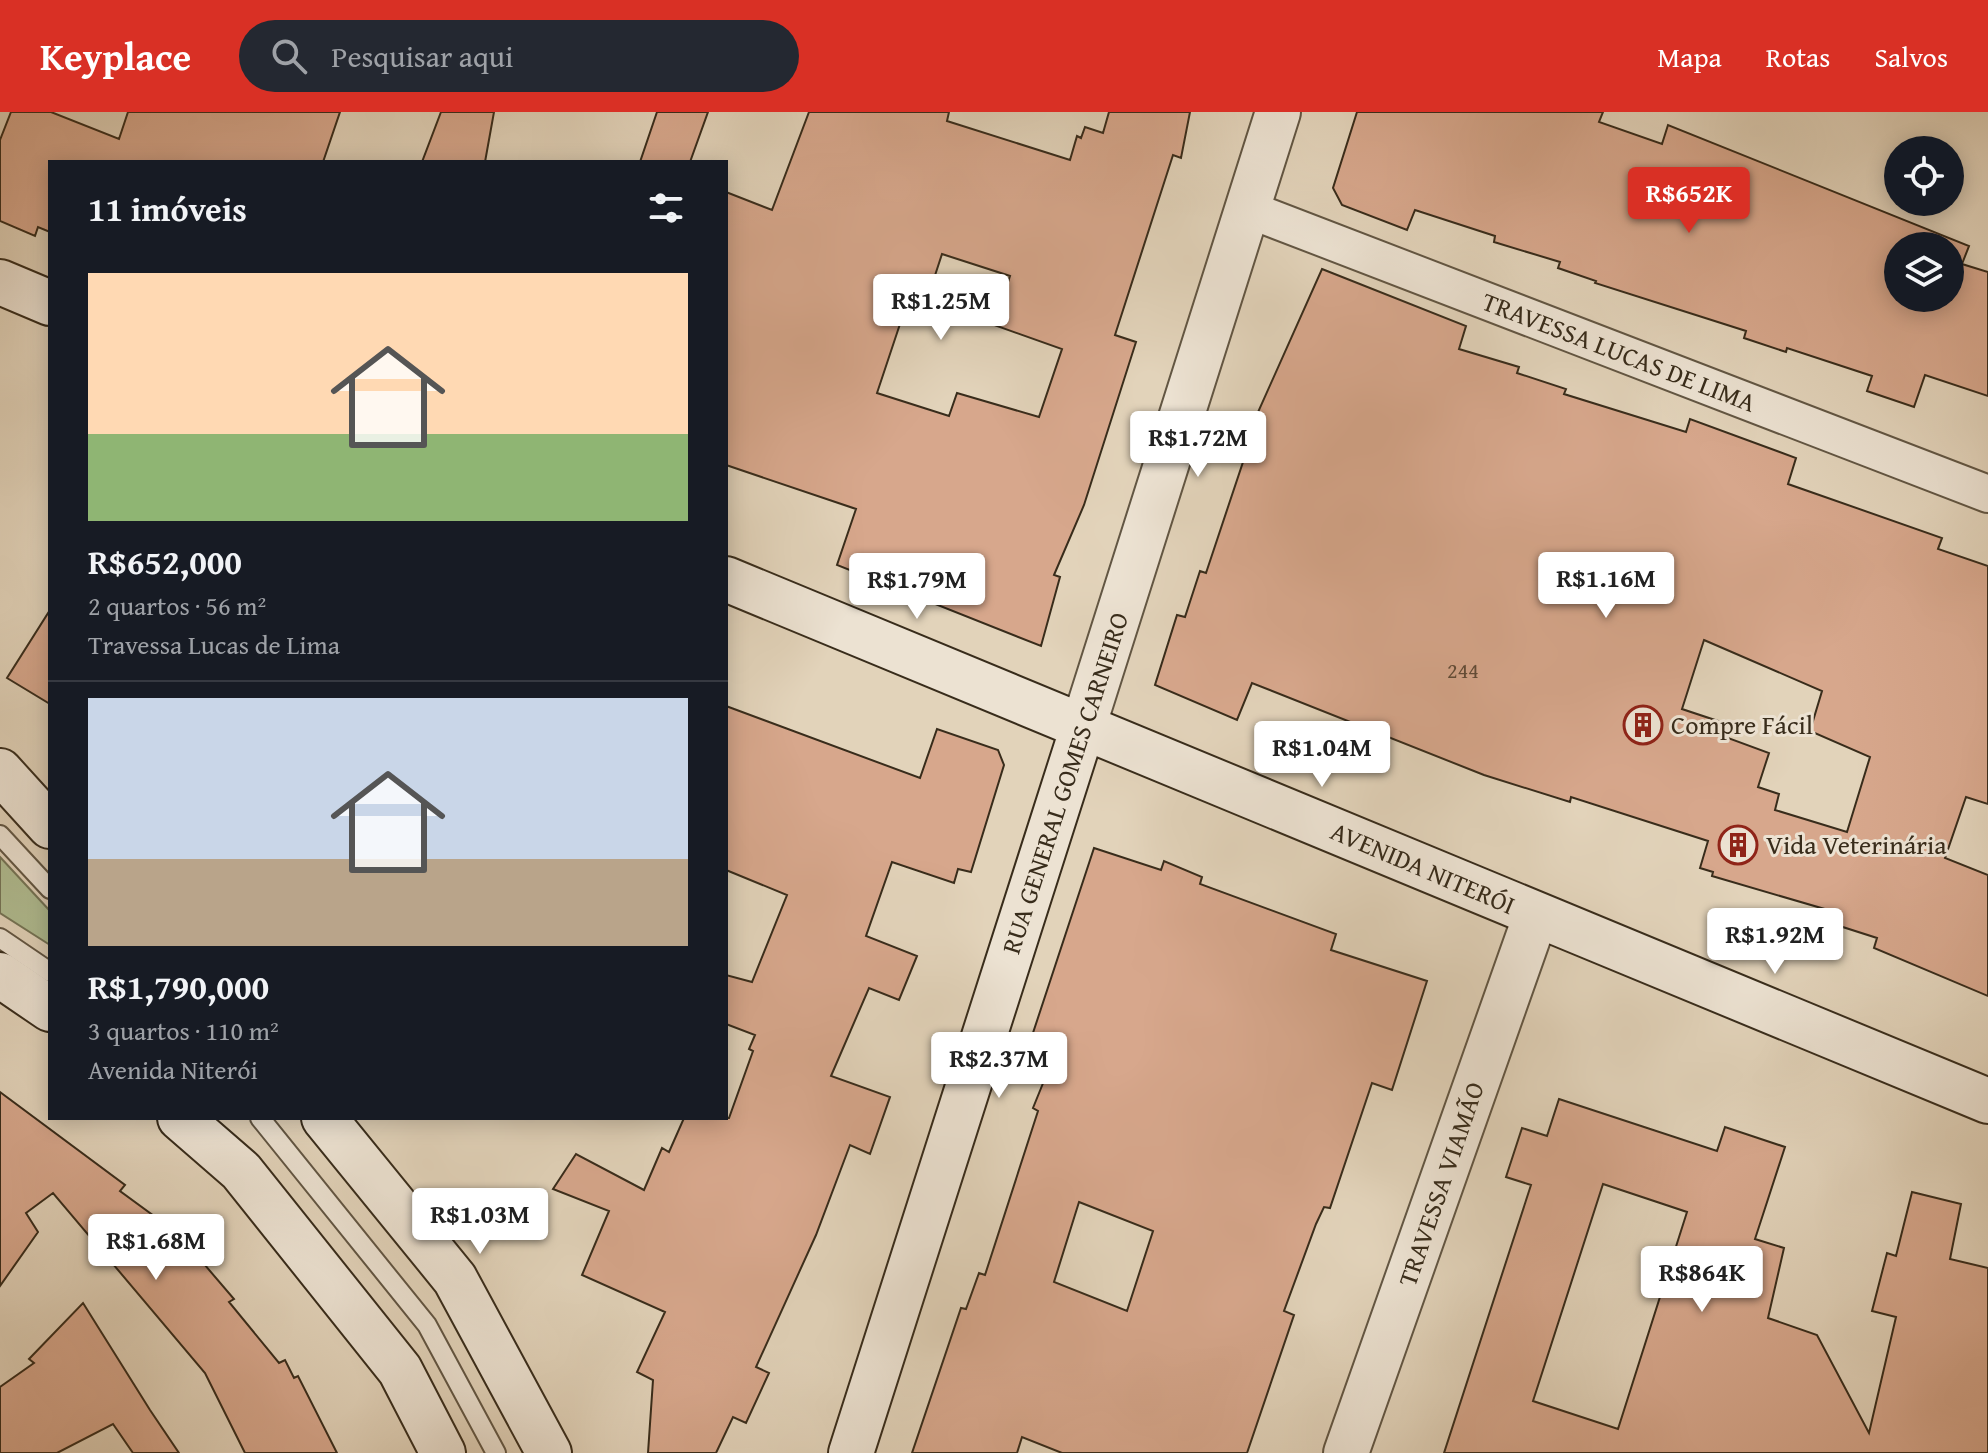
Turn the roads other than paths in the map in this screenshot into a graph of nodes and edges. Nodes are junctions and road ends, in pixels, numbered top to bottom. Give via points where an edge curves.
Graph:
1 (1278, 112) edge
2 (1250, 210) junction
3 (0, 282) edge
4 (48, 302) edge
5 (1988, 494) edge
6 (728, 580) edge
7 (1083, 727) junction
8 (0, 771) edge
9 (48, 824) edge
10 (0, 835) edge
11 (48, 887) edge
12 (1536, 915) junction
13 (0, 938) edge
14 (48, 971) edge
15 (0, 975) edge
16 (48, 1008) edge
17 (1988, 1101) edge
18 (182, 1120) edge
19 (326, 1120) edge
20 (262, 1121) edge
21 (443, 1453) edge
22 (496, 1453) edge
23 (549, 1453) edge
24 (851, 1453) edge
25 (1346, 1453) edge

1 - 2 main road, RUA GENERAL GOMES CARNEIRO
2 - 5 street, TRAVESSA LUCAS DE LIMA
2 - 7 main road, RUA GENERAL GOMES CARNEIRO
3 - 4 main road
6 - 7 main road, AVENIDA NITERÓI
7 - 12 main road, AVENIDA NITERÓI
7 - 24 main road, RUA GENERAL GOMES CARNEIRO
8 - 9 main road
10 - 11 lane
12 - 17 main road, AVENIDA NITERÓI
12 - 25 main road, TRAVESSA VIAMÃO
13 - 14 lane
15 - 16 main road
18 - 21 main road via 241,1171 400,1370
19 - 23 main road via 455,1279
20 - 22 lane via 427,1325

